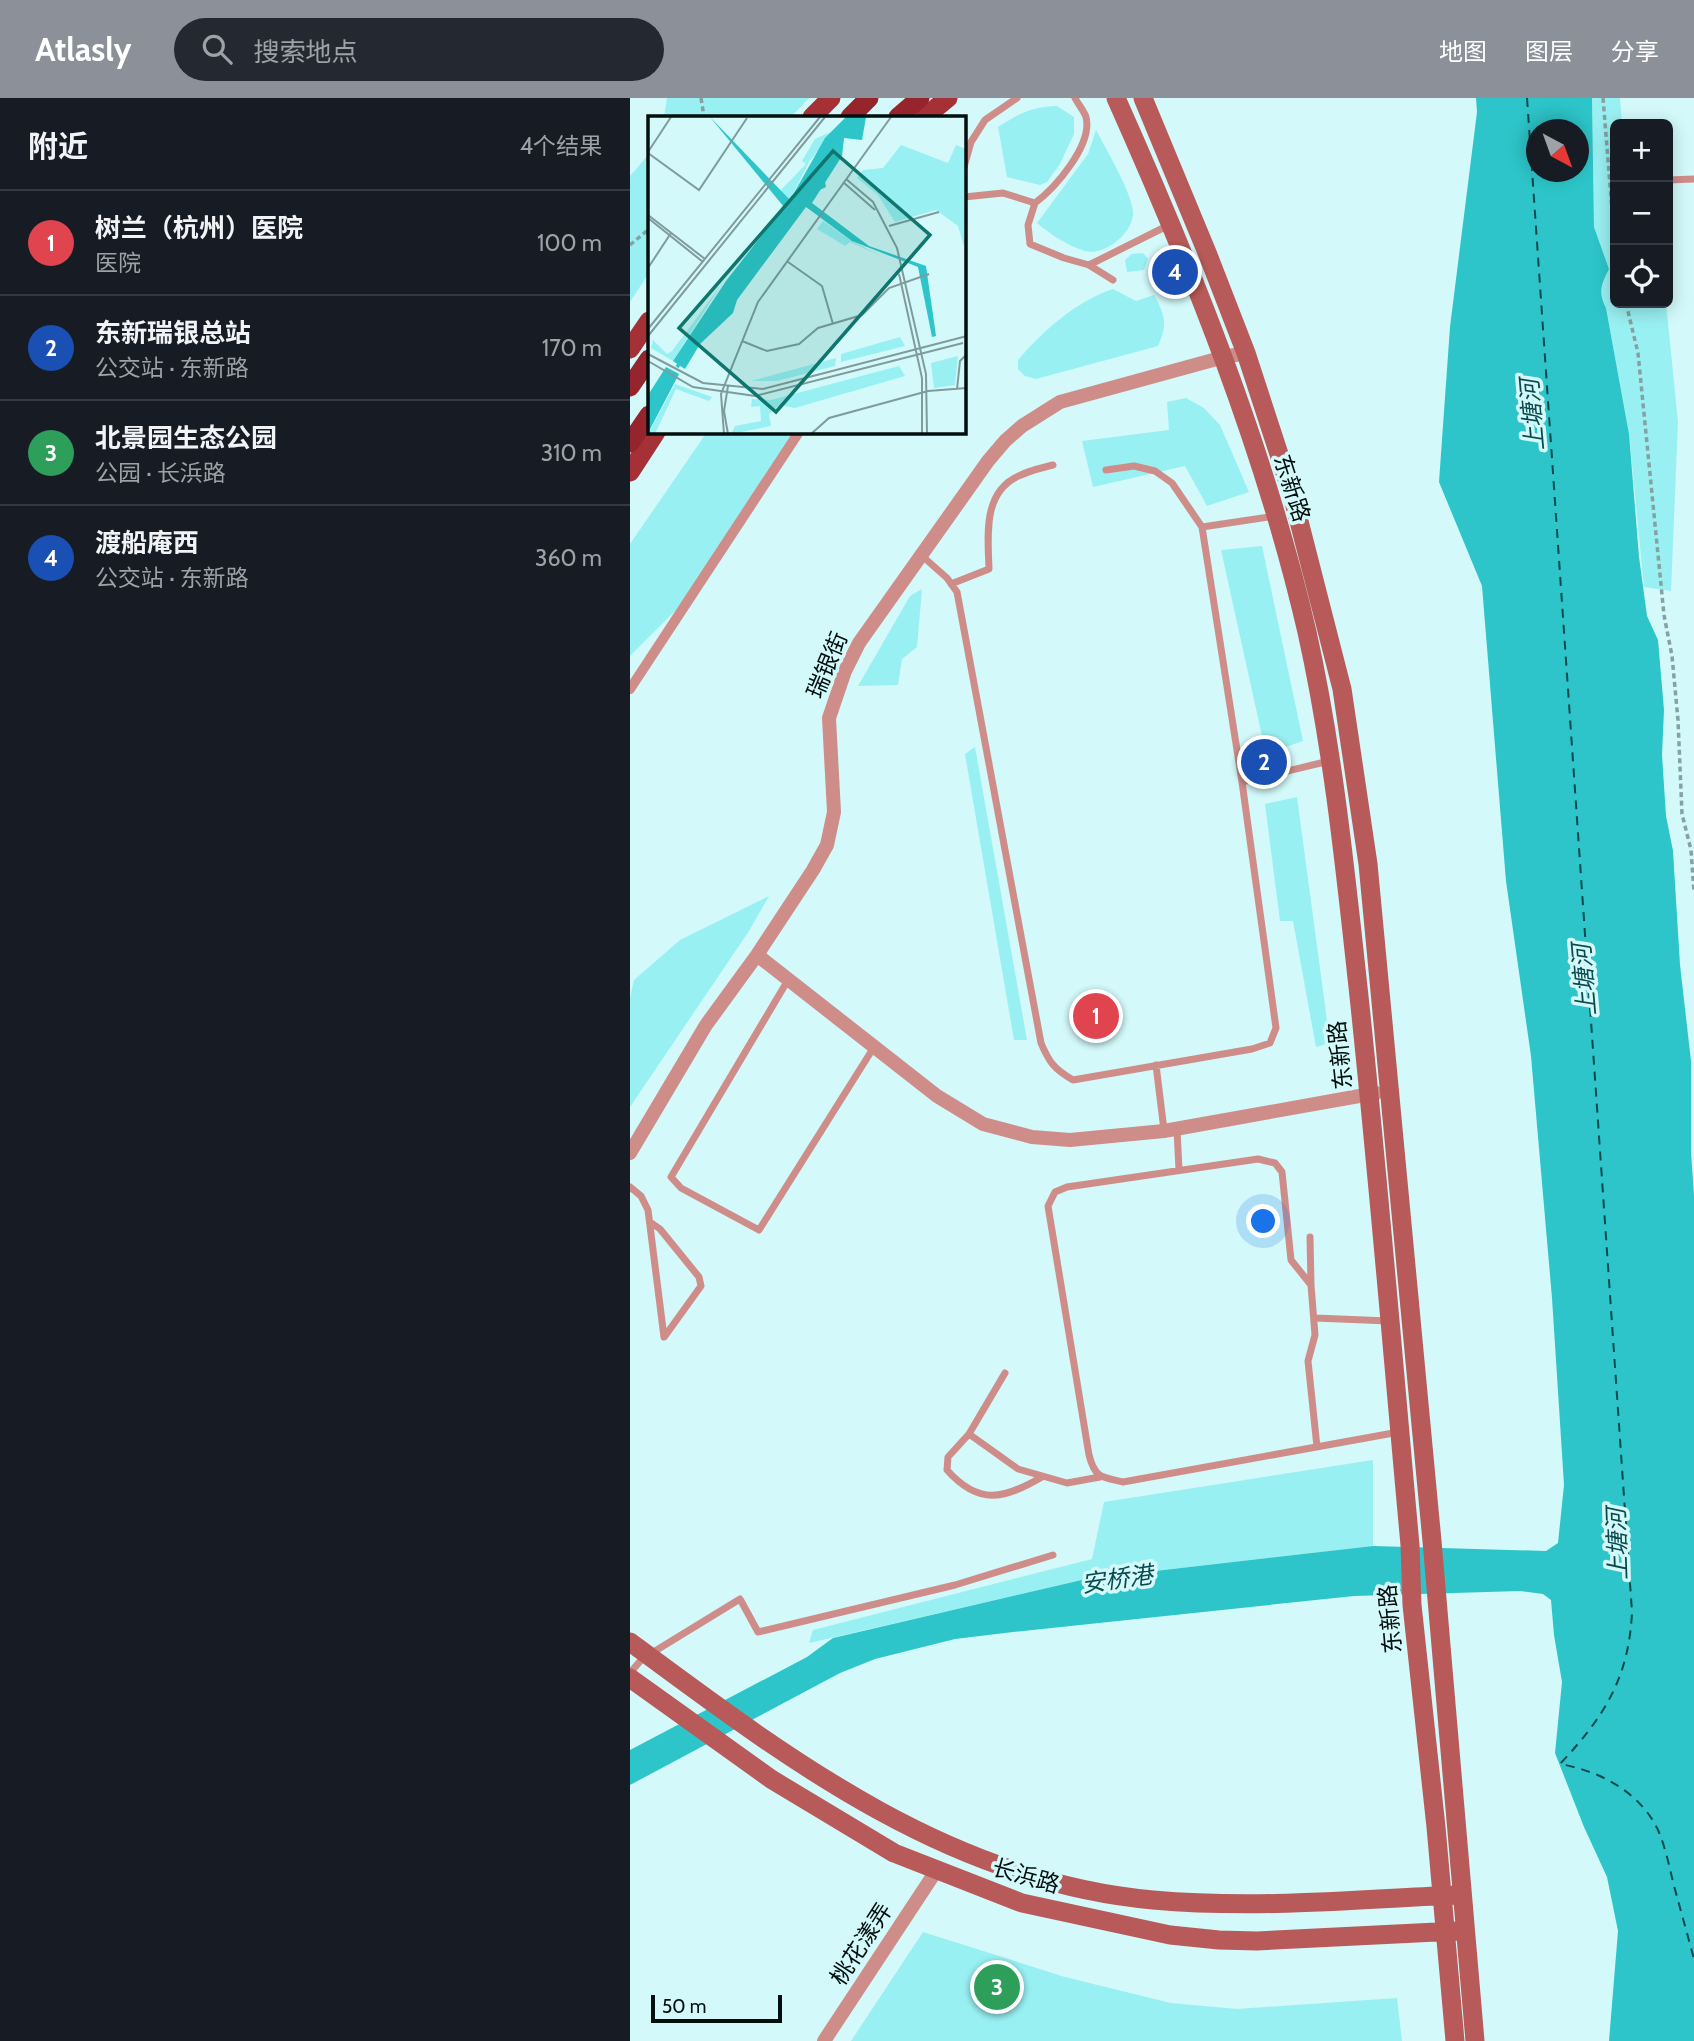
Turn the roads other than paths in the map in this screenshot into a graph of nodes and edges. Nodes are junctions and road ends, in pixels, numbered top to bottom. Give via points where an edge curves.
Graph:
1 (831, 98) edge
2 (869, 98) edge
3 (920, 98) edge
4 (948, 98) edge
5 (1017, 98) edge
6 (1075, 98) edge
7 (1116, 98) edge
8 (1143, 98) edge
9 (813, 116) edge
10 (851, 116) edge
11 (899, 116) edge
12 (926, 116) edge
13 (966, 160) edge
14 (1694, 179) edge
15 (1673, 180) edge
16 (966, 197) edge
17 (1035, 204) junction
18 (1169, 225) junction
19 (1089, 265) junction
20 (1113, 280) dead end
21 (648, 322) edge
22 (630, 349) edge
23 (1246, 353) junction
24 (1223, 357) junction
25 (648, 360) edge
26 (630, 387) edge
27 (648, 416) edge
28 (655, 434) edge
29 (798, 434) edge
30 (630, 443) edge
31 (1053, 465) dead end
32 (1105, 470) dead end
33 (630, 472) edge
34 (1275, 516) junction
35 (1202, 527) junction
36 (921, 555) junction
37 (951, 584) junction
38 (630, 689) edge
39 (1330, 760) junction
40 (1242, 782) junction
41 (757, 955) junction
42 (789, 980) junction
43 (874, 1047) junction
44 (1156, 1065) junction
45 (1390, 1091) junction
46 (1369, 1094) junction
47 (1171, 1130) junction
48 (630, 1153) edge
49 (1179, 1170) junction
50 (630, 1186) edge
51 (650, 1222) junction
52 (1310, 1237) dead end
53 (1311, 1285) junction
54 (1315, 1318) junction
55 (1390, 1321) junction
56 (1005, 1373) dead end
57 (1400, 1432) junction
58 (970, 1434) junction
59 (1317, 1447) junction
60 (1042, 1477) junction
61 (1100, 1477) junction
62 (1054, 1555) dead end
63 (632, 1644) edge
64 (630, 1676) edge
65 (936, 1871) junction
66 (1462, 1895) junction
67 (1442, 1896) junction
68 (1465, 1930) junction
69 (1445, 1932) junction
70 (824, 2041) edge
71 (1455, 2041) edge
72 (1475, 2041) edge

1 - 9 main road
2 - 10 highway
3 - 11 highway
4 - 12 main road
5 - 13 lane via 985,120
6 - 17 lane via 1086,117 1086,131 1072,165
7 - 18 main road, 东新路
8 - 23 main road, 东新路
14 - 15 lane
16 - 17 lane via 1003,193
17 - 19 lane via 1028,225 1030,244
18 - 19 lane
18 - 24 main road, 东新路
19 - 20 lane
21 - 22 main road
23 - 24 street, 瑞银街
23 - 45 main road, 东新路 via 1292,494 1342,689 1368,864
24 - 34 main road, 东新路
24 - 36 street, 瑞银街 via 1060,402 1042,412 988,461
25 - 26 highway
27 - 30 highway
28 - 33 main road
29 - 38 street
31 - 37 lane via 1006,483 988,518 989,569
32 - 35 lane via 1134,466 1155,471 1172,482
34 - 35 lane
34 - 39 main road, 东新路 via 1307,634
35 - 40 lane
36 - 37 lane
36 - 41 street, 瑞银街 via 859,643 845,671 829,718 834,813 827,845
37 - 44 lane via 957,592 967,639 1041,1043 1057,1071 1073,1080
39 - 40 lane
39 - 46 main road, 东新路
40 - 44 lane via 1276,1028 1270,1042 1252,1049
41 - 42 street
41 - 48 street, 瑞银街 via 706,1025
42 - 43 street
42 - 43 lane via 671,1177 681,1188 759,1230
43 - 47 street via 937,1096 983,1124 1032,1137 1070,1140
44 - 47 lane
45 - 46 street
45 - 66 main road, 东新路
46 - 47 street
46 - 55 main road, 东新路
47 - 49 lane
49 - 53 lane via 1258,1159 1275,1163 1282,1172 1291,1260
49 - 61 lane via 1067,1187 1055,1192 1048,1206 1088,1455
50 - 51 lane via 641,1196
51 - 51 lane via 699,1276 701,1286 664,1337
52 - 53 lane
53 - 54 lane
54 - 55 lane
54 - 59 lane via 1308,1361
55 - 57 main road, 东新路
56 - 58 lane
57 - 59 lane
57 - 67 main road, 东新路 via 1412,1605
58 - 60 lane via 1018,1469
58 - 60 lane via 948,1458 947,1470 968,1488 995,1497
59 - 61 lane via 1123,1482
60 - 61 lane via 1067,1483
62 - 64 lane via 955,1585 758,1632 740,1599 642,1659
63 - 67 main road, 长浜路 via 785,1754 900,1824 984,1860 1059,1884 1152,1900 1251,1906
64 - 65 main road, 长浜路 via 771,1779 894,1853
65 - 69 main road, 长浜路 via 1022,1903 1170,1935 1257,1941
65 - 70 street, 桃花漾弄
66 - 67 main road, 长浜路
66 - 68 main road, 东新路
67 - 69 main road, 东新路
68 - 69 main road, 长浜路
68 - 72 main road, 东新路
69 - 71 main road, 东新路

